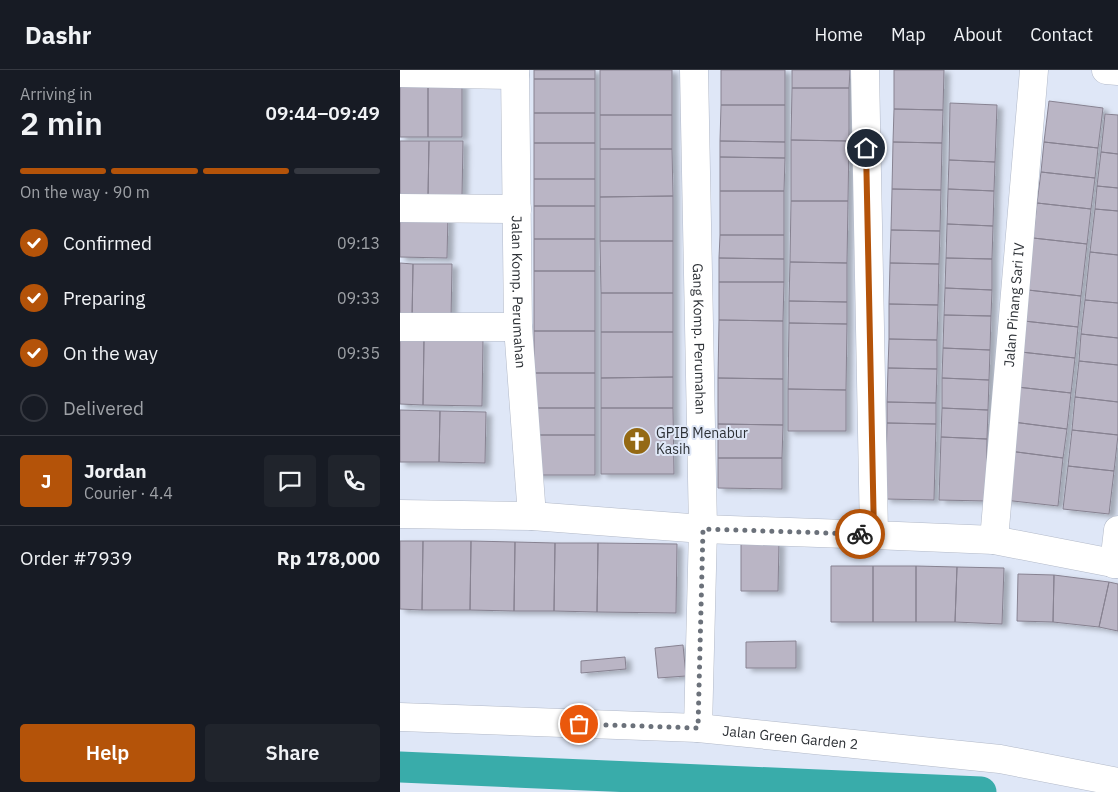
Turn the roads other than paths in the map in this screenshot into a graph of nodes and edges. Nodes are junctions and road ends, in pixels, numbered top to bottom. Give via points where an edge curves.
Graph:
1 (694, 70) edge
2 (865, 70) edge
3 (1034, 70) edge
4 (1106, 70) edge
5 (1118, 71) edge
6 (400, 73) edge
7 (515, 73) edge
8 (400, 208) edge
9 (517, 209) junction
10 (400, 327) edge
11 (518, 327) junction
12 (400, 514) edge
13 (532, 516) junction
14 (703, 529) junction
15 (1118, 530) edge
16 (874, 535) junction
17 (994, 540) junction
18 (1116, 564) edge
19 (400, 717) edge
20 (698, 728) junction
21 (1118, 782) edge

1 - 14 street, Gang Komp. Perumahan
2 - 16 street
3 - 17 street, Jalan Pinang Sari IV
4 - 5 street
6 - 7 street
7 - 9 street, Jalan Komp. Perumahan
8 - 9 street
9 - 11 street, Jalan Komp. Perumahan
10 - 11 street
11 - 13 street, Jalan Komp. Perumahan
12 - 13 street
13 - 14 street
14 - 16 street
14 - 20 street, Gang Komp. Perumahan
15 - 18 street
16 - 17 street
17 - 18 street
19 - 20 street, Jalan Green Garden 2
20 - 21 street, Jalan Green Garden 2 via 1000,759

